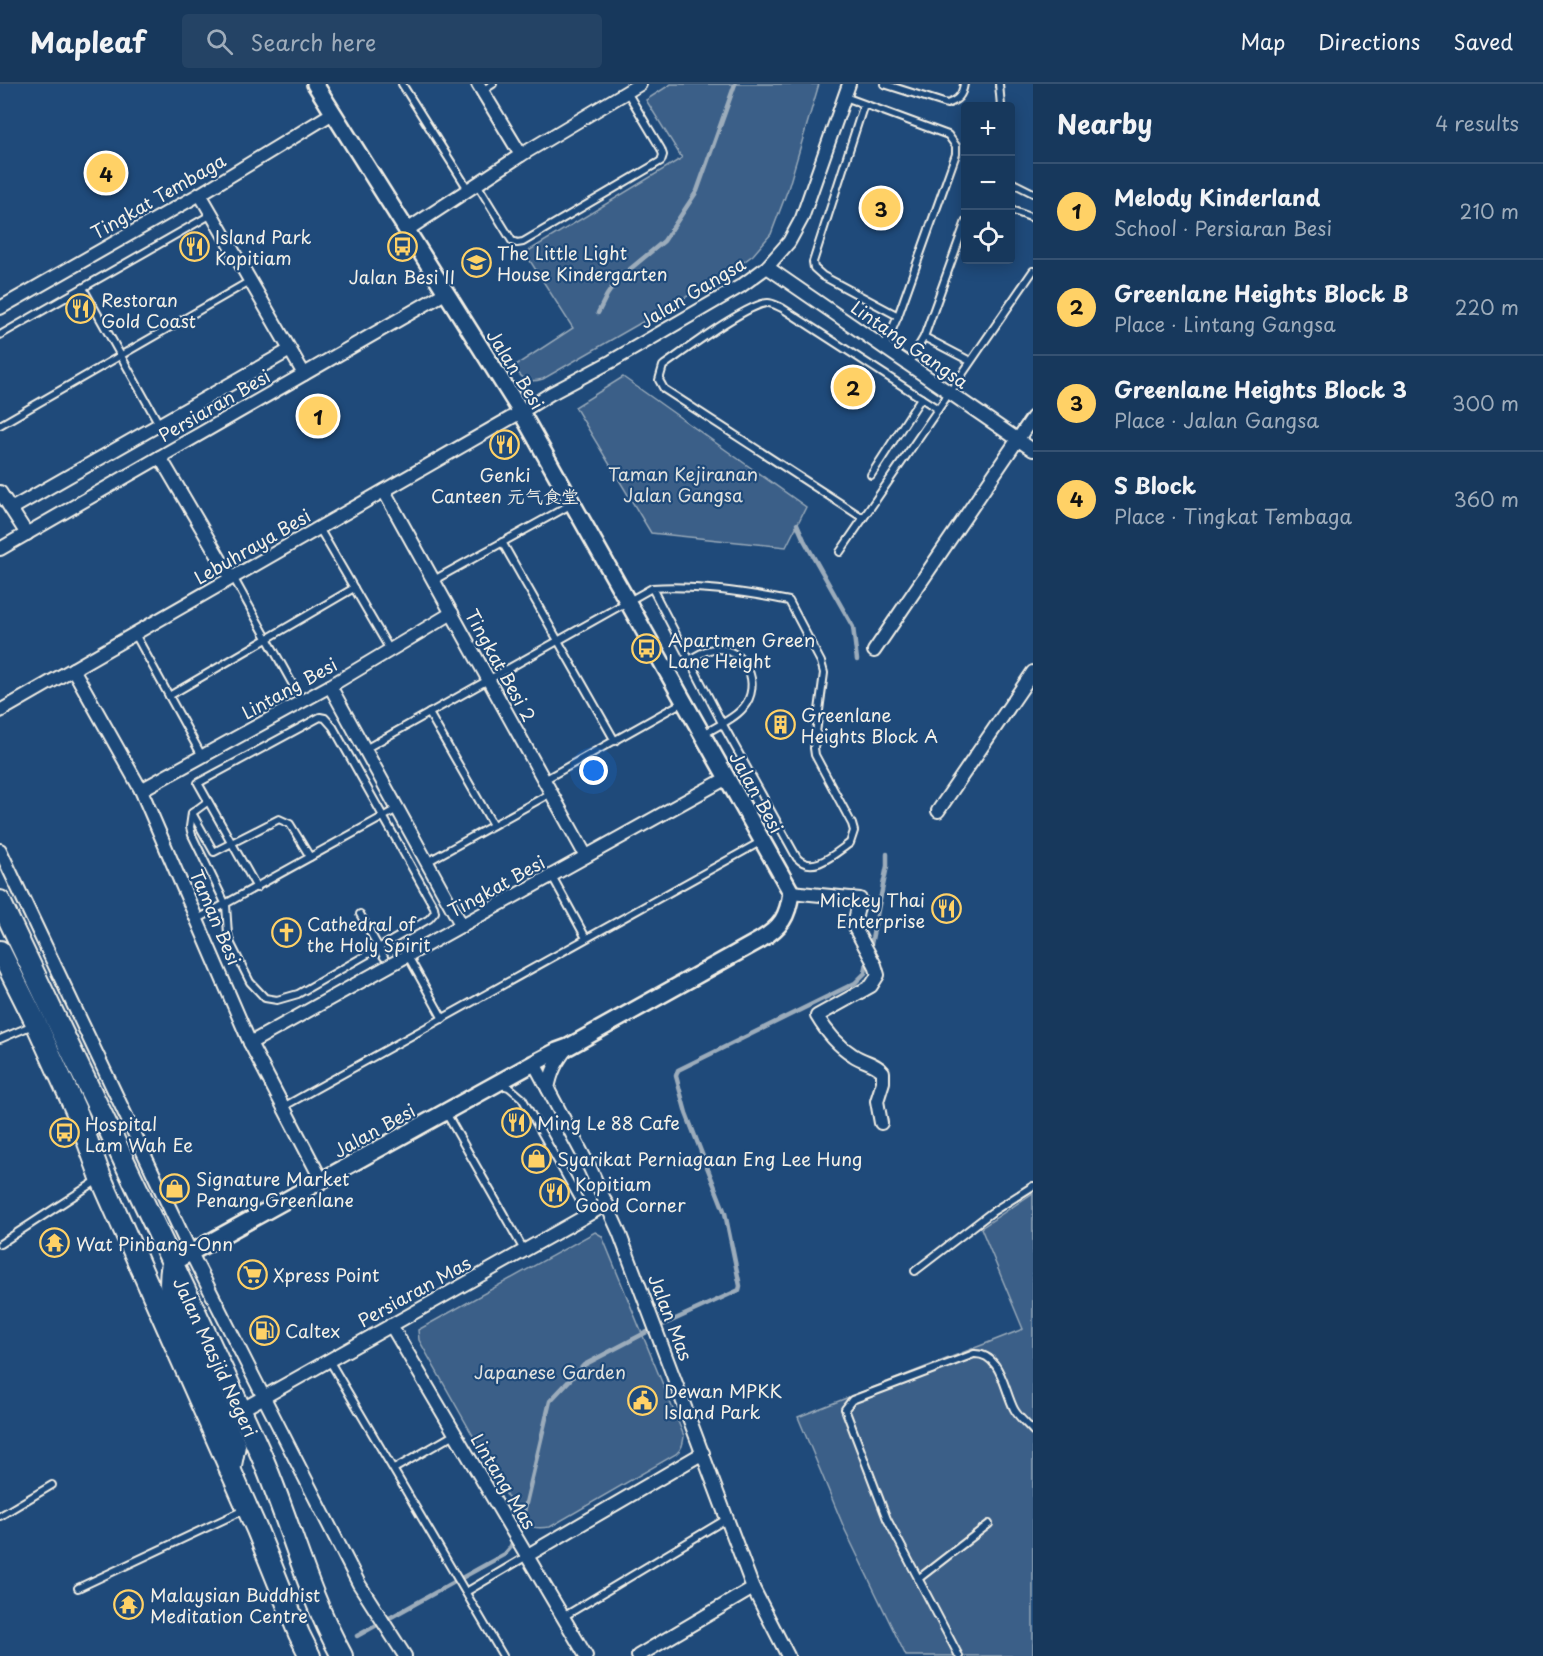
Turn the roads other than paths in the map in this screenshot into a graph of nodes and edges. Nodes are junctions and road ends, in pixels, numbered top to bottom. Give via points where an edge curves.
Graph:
1 (315, 84) edge
2 (402, 84) edge
3 (494, 84) edge
4 (640, 84) edge
5 (849, 84) edge
6 (884, 84) edge
7 (964, 84) edge
8 (999, 84) edge
9 (480, 87) edge
10 (627, 93) junction
11 (845, 97) junction
12 (1001, 102) edge
13 (864, 104) junction
14 (333, 113) junction
15 (521, 155) junction
16 (1015, 184) edge
17 (473, 187) junction
18 (1033, 193) edge
19 (200, 194) junction
20 (1015, 211) edge
21 (212, 214) junction
22 (1033, 218) edge
23 (407, 230) junction
24 (961, 235) edge
25 (767, 267) junction
26 (1033, 271) edge
27 (250, 281) junction
28 (82, 288) junction
29 (445, 293) junction
30 (0, 308) edge
31 (898, 316) junction
32 (0, 335) edge
33 (924, 337) junction
34 (884, 348) junction
35 (290, 350) junction
36 (120, 356) junction
37 (970, 361) junction
38 (908, 364) junction
39 (304, 374) junction
40 (949, 392) junction
41 (921, 398) junction
42 (938, 409) junction
43 (521, 412) junction
44 (1033, 417) edge
45 (0, 425) edge
46 (159, 425) junction
47 (1018, 440) junction
48 (1033, 450) edge
49 (160, 457) junction
50 (871, 475) dead end
51 (384, 491) junction
52 (0, 492) edge
53 (572, 504) junction
54 (11, 509) junction
55 (863, 518) junction
56 (319, 528) junction
57 (27, 534) junction
58 (502, 542) junction
59 (0, 549) edge
60 (840, 552) dead end
61 (232, 578) junction
62 (434, 580) junction
63 (354, 588) junction
64 (652, 588) junction
65 (628, 601) junction
66 (452, 613) junction
67 (135, 634) junction
68 (267, 638) junction
69 (559, 641) junction
70 (390, 650) junction
71 (874, 651) dead end
72 (689, 660) junction
73 (73, 669) junction
74 (1033, 672) edge
75 (490, 680) junction
76 (330, 686) junction
77 (169, 696) junction
78 (303, 701) junction
79 (684, 702) junction
80 (0, 711) edge
81 (429, 713) junction
82 (722, 723) junction
83 (703, 735) junction
84 (615, 741) junction
85 (365, 749) junction
86 (203, 756) junction
87 (727, 778) junction
88 (544, 780) junction
89 (141, 790) junction
90 (552, 793) junction
91 (207, 802) junction
92 (397, 809) junction
93 (938, 811) dead end
94 (192, 813) junction
95 (383, 816) junction
96 (493, 825) junction
97 (763, 841) junction
98 (231, 842) junction
99 (0, 849) edge
100 (586, 856) junction
101 (310, 857) junction
102 (427, 862) junction
103 (552, 876) junction
104 (257, 888) junction
105 (791, 892) junction
106 (0, 901) edge
107 (226, 904) junction
108 (360, 914) dead end
109 (198, 919) junction
110 (462, 926) junction
111 (586, 938) junction
112 (378, 947) junction
113 (0, 951) edge
114 (408, 956) junction
115 (384, 957) dead end
116 (443, 1019) junction
117 (36, 1023) junction
118 (0, 1039) edge
119 (250, 1043) junction
120 (568, 1047) junction
121 (534, 1063) junction
122 (495, 1084) junction
123 (548, 1089) junction
124 (283, 1107) junction
125 (446, 1112) junction
126 (881, 1123) dead end
127 (101, 1178) junction
128 (322, 1181) junction
129 (1033, 1186) edge
130 (607, 1204) junction
131 (588, 1215) junction
132 (0, 1244) edge
133 (524, 1251) junction
134 (191, 1253) junction
135 (172, 1263) junction
136 (915, 1270) dead end
137 (391, 1325) junction
138 (329, 1359) junction
139 (264, 1397) junction
140 (239, 1411) junction
141 (1033, 1431) edge
142 (455, 1434) junction
143 (703, 1453) junction
144 (394, 1469) junction
145 (230, 1470) junction
146 (52, 1485) dead end
147 (247, 1508) junction
148 (0, 1516) edge
149 (728, 1518) junction
150 (988, 1524) dead end
151 (528, 1555) junction
152 (918, 1579) junction
153 (78, 1588) dead end
154 (753, 1588) junction
155 (465, 1590) junction
156 (563, 1617) junction
157 (310, 1656) edge
158 (342, 1656) edge
159 (405, 1656) edge
160 (503, 1656) edge
161 (586, 1656) edge
162 (638, 1656) edge
163 (788, 1656) edge
164 (959, 1656) edge

1 - 14 street, Jalan Besi
2 - 17 lane
3 - 9 lane
4 - 10 street
5 - 11 street, Jalan Gangsa
6 - 7 lane via 947,104 957,100
8 - 12 lane
9 - 15 street
10 - 15 street
10 - 17 lane via 661,149 661,161 517,243
11 - 13 lane
11 - 25 street, Jalan Gangsa via 802,218 789,242
13 - 31 lane via 813,262 823,276
13 - 31 lane via 948,135 956,146
14 - 19 street, Tingkat Tembaga
14 - 23 street, Jalan Besi
15 - 17 street
16 - 18 lane
17 - 23 street
19 - 21 street
19 - 30 street, Tingkat Tembaga
20 - 22 lane
21 - 27 street
21 - 28 lane
23 - 29 street, Jalan Besi
24 - 33 lane
25 - 34 street, Lintang Gangsa
25 - 43 street, Jalan Gangsa via 741,286
26 - 37 lane
27 - 35 street
27 - 36 lane
28 - 32 lane
28 - 36 lane
29 - 39 street, Persiaran Besi
29 - 43 street, Jalan Besi
31 - 34 lane
33 - 37 lane
33 - 38 lane
34 - 38 street, Lintang Gangsa
35 - 39 street
35 - 46 street
36 - 45 lane
36 - 46 lane
37 - 40 lane
38 - 40 street, Lintang Gangsa
39 - 49 street, Persiaran Besi
40 - 42 lane
40 - 47 street, Lintang Gangsa
41 - 42 lane
41 - 50 lane
41 - 55 lane via 771,303 741,314 663,366 659,380 664,389
42 - 55 lane
43 - 51 street, Lebuhraya Besi
43 - 53 street, Jalan Besi
44 - 47 street
46 - 54 street
47 - 48 street, Lintang Gangsa
47 - 71 street
49 - 57 street, Persiaran Besi
49 - 61 street
51 - 56 street, Lebuhraya Besi
51 - 62 street, Tingkat Besi 2
52 - 54 street
53 - 58 lane
53 - 65 street, Jalan Besi
54 - 57 street
55 - 60 lane
56 - 61 street, Lebuhraya Besi
56 - 63 lane
57 - 59 street, Persiaran Besi
58 - 62 lane
58 - 69 lane
61 - 67 street, Lebuhraya Besi
61 - 68 lane
62 - 66 street, Tingkat Besi 2
63 - 68 lane
63 - 70 lane
64 - 65 lane
64 - 72 lane
64 - 82 lane via 675,586 789,601 824,673 815,755 852,824 850,843 820,863 807,865 800,861
65 - 69 lane
65 - 79 street, Jalan Besi
66 - 70 street, Lintang Besi
66 - 75 street, Tingkat Besi 2
67 - 73 street, Lebuhraya Besi
67 - 77 lane
68 - 77 lane
68 - 78 lane
69 - 75 lane
69 - 84 lane
70 - 76 street, Lintang Besi
72 - 82 lane
72 - 82 lane via 718,649 738,656 749,669 749,698 743,708
73 - 80 street, Lebuhraya Besi
73 - 89 street, Taman Besi
74 - 93 street
75 - 81 lane
75 - 88 street, Tingkat Besi 2
76 - 78 street, Lintang Besi
76 - 85 street
77 - 86 lane
78 - 86 street, Lintang Besi
79 - 83 street, Jalan Besi
79 - 84 lane
81 - 85 lane
81 - 96 lane
82 - 83 lane
83 - 87 street, Jalan Besi
84 - 88 lane
85 - 92 street
86 - 89 street, Lintang Besi
87 - 97 street, Jalan Besi
87 - 100 street, Tingkat Besi
88 - 90 street, Tingkat Besi 2
89 - 109 street, Taman Besi
90 - 96 lane
90 - 100 street, Tingkat Besi 2
91 - 94 lane
91 - 95 lane via 198,786 200,780 320,717 333,727
91 - 98 lane
92 - 95 lane
92 - 102 street
94 - 98 lane via 214,852
94 - 107 lane via 192,835
95 - 101 lane
95 - 112 lane via 435,912
96 - 102 lane
97 - 105 street, Jalan Besi
97 - 111 lane
98 - 101 lane via 283,819
98 - 104 lane
99 - 134 street
100 - 103 street, Tingkat Besi
101 - 104 lane
102 - 110 street
103 - 110 street, Tingkat Besi
103 - 111 lane
104 - 107 lane
105 - 120 street, Jalan Besi via 785,917 769,934
105 - 126 street via 860,899 854,924 878,975 871,986 817,1016 835,1042 883,1072 877,1101
106 - 135 highway, Jalan Masjid Negeri
107 - 109 lane
107 - 112 lane via 231,944 250,982 265,998 277,1000 298,994
108 - 112 lane
109 - 119 street, Taman Besi
110 - 114 street, Tingkat Besi
111 - 116 lane
112 - 115 lane
113 - 117 highway, Jalan Masjid Negeri via 10,980
114 - 116 lane
114 - 119 street, Tingkat Besi
116 - 124 lane
117 - 118 lane
117 - 127 highway, Jalan Masjid Negeri via 78,1115
119 - 124 street, Taman Besi
120 - 121 street, Jalan Besi
120 - 123 street via 551,1072
121 - 122 street, Jalan Besi
121 - 123 street, Jalan Mas
122 - 125 street, Jalan Besi
122 - 131 lane via 509,1087 522,1098
123 - 130 street, Jalan Mas
124 - 128 street, Taman Besi
125 - 128 street, Jalan Besi
125 - 133 lane
127 - 132 lane
127 - 145 highway, Jalan Masjid Negeri
128 - 134 street, Jalan Besi
129 - 136 lane
130 - 131 street, Persiaran Mas
130 - 143 street, Jalan Mas
131 - 133 street, Persiaran Mas
133 - 137 street, Persiaran Mas
134 - 135 street, Jalan Besi
134 - 139 street
135 - 140 highway, Jalan Masjid Negeri
135 - 145 highway via 169,1280 173,1308 235,1445
137 - 138 street, Persiaran Mas
137 - 142 street, Lintang Mas
138 - 139 street, Persiaran Mas
138 - 144 lane
139 - 140 street, Persiaran Mas
139 - 159 street via 359,1584
140 - 158 highway, Jalan Masjid Negeri
141 - 152 lane via 1015,1412 993,1360 981,1354 847,1404 846,1416 887,1519
142 - 144 lane
142 - 151 street, Lintang Mas
143 - 149 street, Jalan Mas
143 - 151 street
144 - 155 lane
145 - 147 highway, Jalan Masjid Negeri
146 - 148 lane
147 - 153 lane
147 - 157 highway, Jalan Masjid Negeri
149 - 154 street, Jalan Mas
149 - 156 lane
150 - 152 lane
151 - 155 lane
151 - 156 street, Lintang Mas
152 - 164 lane
154 - 162 street
154 - 163 street, Jalan Mas
155 - 160 lane
156 - 161 street, Lintang Mas

